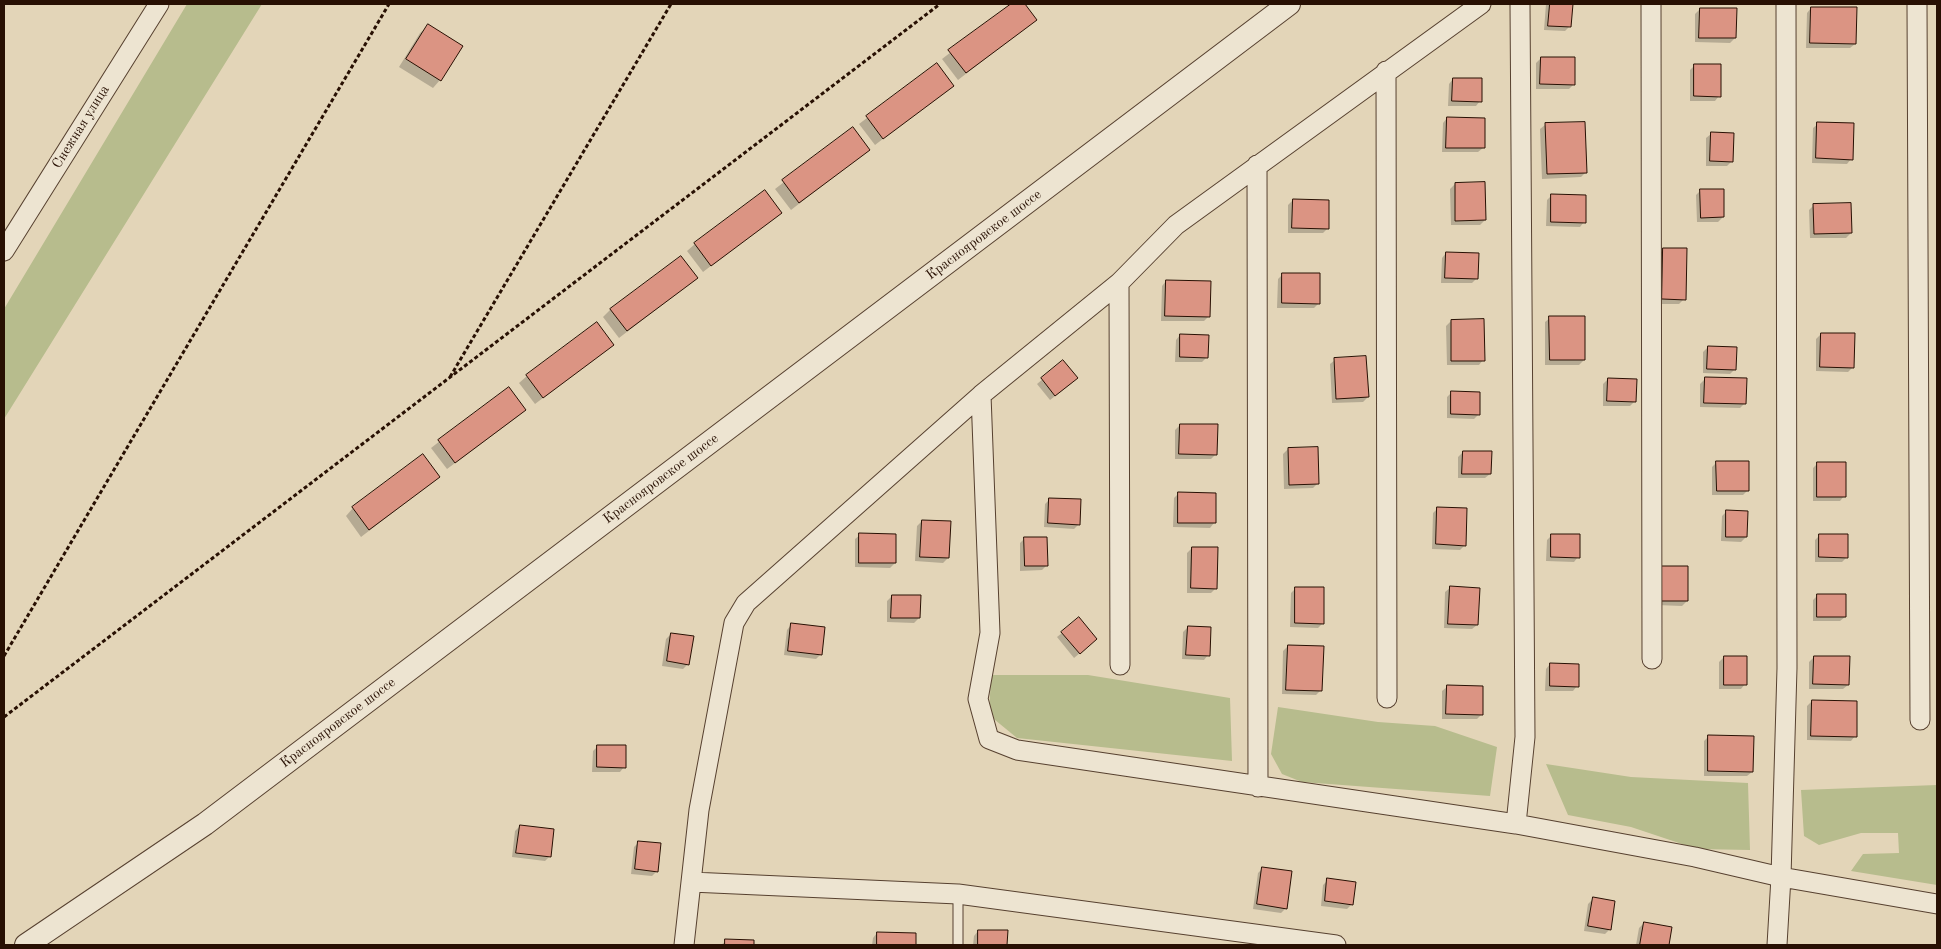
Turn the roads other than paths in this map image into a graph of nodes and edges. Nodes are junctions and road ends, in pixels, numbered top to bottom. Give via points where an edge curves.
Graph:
1 (159, 4) edge
2 (1289, 4) edge
3 (1481, 4) edge
4 (1520, 4) edge
5 (1651, 4) edge
6 (1786, 4) edge
7 (1917, 4) edge
8 (1386, 71) junction
9 (1257, 165) junction
10 (4, 251) edge
11 (1119, 283) junction
12 (981, 395) junction
13 (1652, 659) dead end
14 (1120, 665) dead end
15 (1387, 698) dead end
16 (1920, 720) dead end
17 (1258, 787) junction
18 (1516, 824) junction
19 (1781, 877) junction
20 (691, 882) junction
21 (958, 894) junction
22 (1937, 904) edge
23 (26, 945) edge
24 (684, 945) edge
25 (958, 945) edge
26 (1336, 945) edge
27 (1777, 945) edge

1 - 10 street, Снежная улица
2 - 23 street, Краснояровское шоссе via 205,824
3 - 8 street
4 - 18 street via 1525,737
5 - 13 street
6 - 19 street via 1786,668
7 - 16 street
8 - 9 street
8 - 15 street
9 - 11 street via 1176,225
9 - 17 street
11 - 12 street
11 - 14 street
12 - 17 street via 990,633 978,699 989,738 1017,750
12 - 20 street via 746,603 734,623 698,810
17 - 18 street
18 - 19 street via 1695,857
19 - 22 street
19 - 27 street
20 - 21 street
20 - 24 street
21 - 25 lane
21 - 26 street

